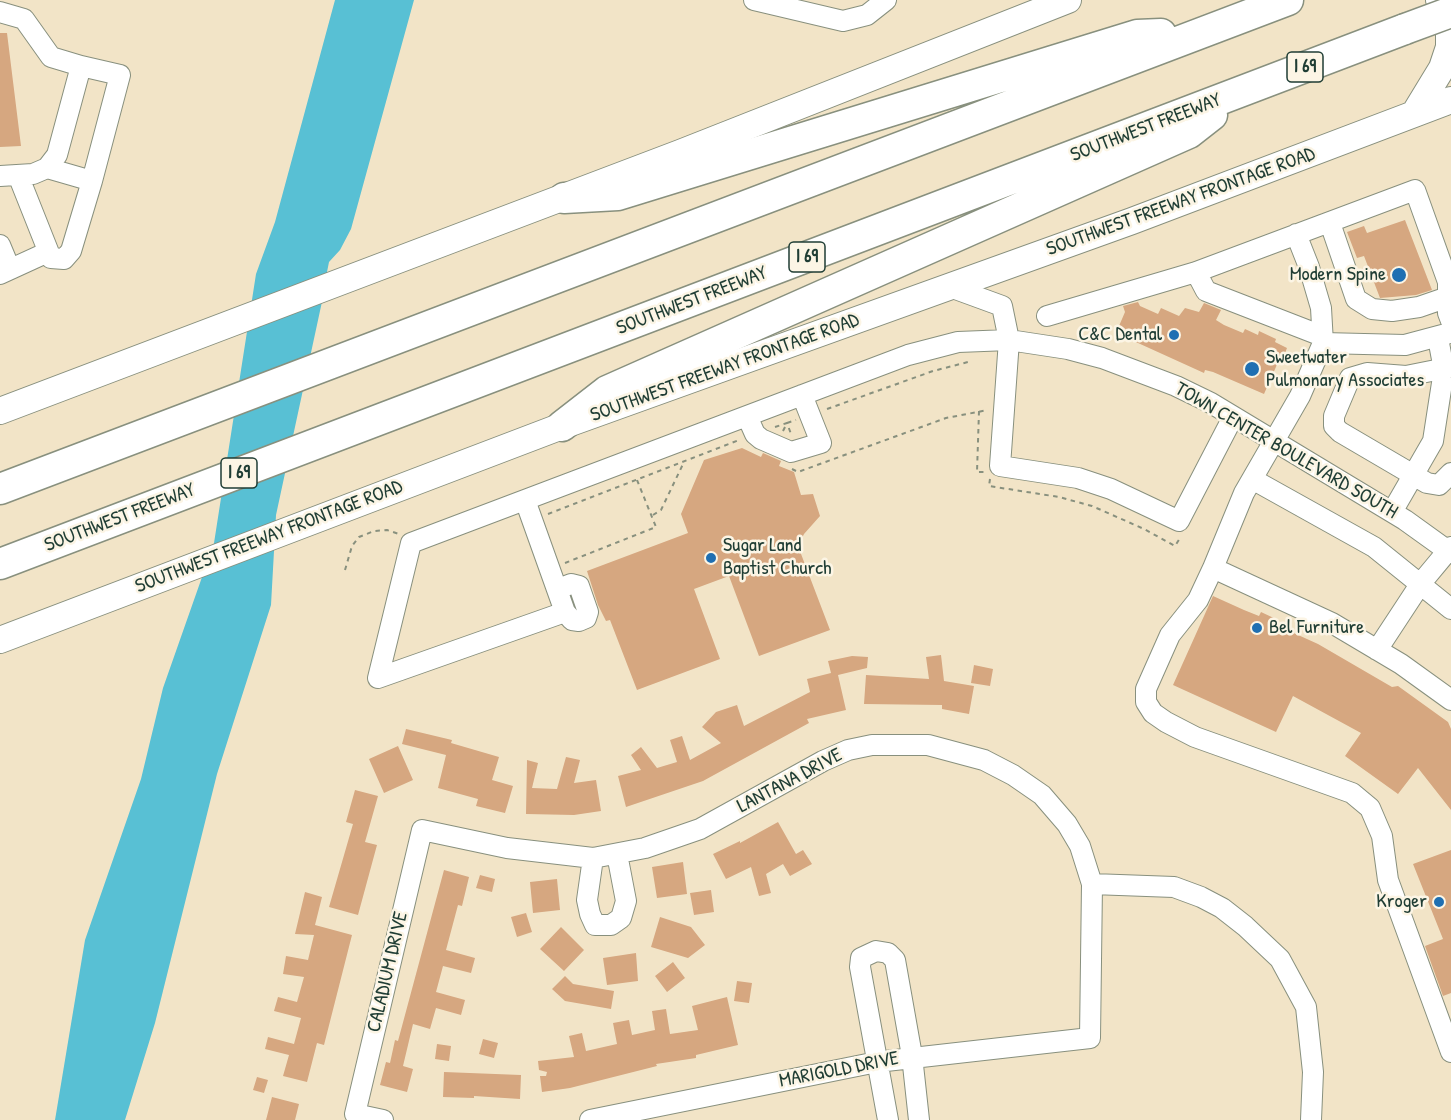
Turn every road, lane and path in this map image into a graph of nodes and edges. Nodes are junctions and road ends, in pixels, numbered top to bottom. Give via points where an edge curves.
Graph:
1 (754, 0) edge
2 (886, 0) edge
3 (1068, 0) edge
4 (1288, 0) edge
5 (1439, 0) edge
6 (0, 12) edge
7 (1451, 12) edge
8 (1200, 33) junction
9 (81, 66) junction
10 (1239, 92) junction
11 (1447, 104) edge
12 (1414, 114) junction
13 (47, 168) junction
14 (9, 176) edge
15 (92, 181) junction
16 (564, 198) junction
17 (1330, 223) junction
18 (1296, 234) junction
19 (0, 245) edge
20 (48, 252) junction
21 (5, 271) edge
22 (1196, 272) junction
23 (950, 287) junction
24 (1450, 296) edge
25 (1047, 316) dead end
26 (1451, 321) edge
27 (1444, 335) edge
28 (1323, 339) junction
29 (1009, 340) junction
30 (972, 361) dead end
31 (1448, 368) edge
32 (802, 395) junction
33 (0, 411) edge
34 (979, 411) dead end
35 (810, 415) junction
36 (747, 416) junction
37 (1233, 417) junction
38 (562, 426) junction
39 (1274, 442) junction
40 (776, 446) junction
41 (685, 461) dead end
42 (1451, 473) edge
43 (1413, 476) junction
44 (1252, 479) junction
45 (637, 480) dead end
46 (0, 489) edge
47 (525, 500) junction
48 (1392, 512) junction
49 (652, 515) junction
50 (1179, 521) junction
51 (411, 543) junction
52 (1450, 550) edge
53 (565, 562) dead end
54 (0, 564) edge
55 (1213, 568) junction
56 (345, 570) dead end
57 (1421, 583) junction
58 (1451, 609) edge
59 (0, 640) edge
60 (1377, 650) junction
61 (1451, 700) edge
62 (422, 830) joint
63 (616, 854) junction
64 (593, 858) junction
65 (1092, 884) junction
66 (1090, 1038) joint
67 (1451, 1052) edge
68 (912, 1056) junction
69 (877, 1062) junction
70 (383, 1120) edge
71 (590, 1120) edge
72 (888, 1120) edge
73 (919, 1120) edge
74 (1311, 1120) edge

1 - 2 street via 843,21 867,15
3 - 16 main road
4 - 8 highway
5 - 12 main road via 1449,29 1449,46 1442,68
6 - 9 street via 24,19 51,57
7 - 10 highway, SOUTHWEST FREEWAY / I 69, bridge
8 - 16 highway via 1137,35 618,195
8 - 46 highway
9 - 13 street via 57,155
9 - 15 street via 120,75
10 - 38 highway via 1189,133 607,391
10 - 54 highway, SOUTHWEST FREEWAY / I 69
11 - 12 main road, SOUTHWEST FREEWAY FRONTAGE ROAD
12 - 23 main road, SOUTHWEST FREEWAY FRONTAGE ROAD
13 - 14 street
13 - 15 street
14 - 20 street
15 - 20 street via 71,251 64,259 51,258
16 - 33 main road
17 - 18 street
17 - 24 street via 1356,299 1372,309 1419,307
17 - 24 street via 1415,190
18 - 22 street
18 - 28 street via 1321,308
19 - 21 street
20 - 21 street
22 - 25 street
22 - 28 street via 1206,291
23 - 29 street via 1002,306
23 - 38 main road, SOUTHWEST FREEWAY FRONTAGE ROAD
24 - 26 street
27 - 28 street via 1405,345
27 - 31 street
28 - 39 street via 1304,389
29 - 32 street, TOWN CENTER BOULEVARD SOUTH via 934,347
29 - 37 street, TOWN CENTER BOULEVARD SOUTH via 1068,349 1111,361 1176,386
29 - 50 street via 1000,465 1078,478
30 - 35 path
31 - 43 street via 1434,441
31 - 43 street via 1406,376 1358,374 1350,378 1334,416 1334,426 1340,432
32 - 35 street
32 - 36 street, TOWN CENTER BOULEVARD SOUTH
34 - 50 path via 977,472 990,472 989,486 1092,506 1175,546 1183,533
35 - 40 path via 787,423
35 - 40 street via 821,443 791,452
36 - 40 street via 755,434
36 - 47 street, TOWN CENTER BOULEVARD SOUTH
37 - 39 street, TOWN CENTER BOULEVARD SOUTH
37 - 50 street
38 - 59 main road, SOUTHWEST FREEWAY FRONTAGE ROAD
39 - 44 street
39 - 48 street, TOWN CENTER BOULEVARD SOUTH
41 - 49 path via 661,510
42 - 43 street via 1439,485
43 - 48 street
44 - 55 street
44 - 57 street via 1374,547
45 - 49 path
47 - 51 street, TOWN CENTER BOULEVARD SOUTH
47 - 51 street via 565,612 378,678
48 - 52 street, TOWN CENTER BOULEVARD SOUTH
49 - 53 path via 656,527
51 - 56 path via 387,530 359,537
52 - 57 street
55 - 60 street via 1332,623
55 - 67 street via 1198,600 1170,635 1146,689 1146,702 1160,718 1195,737 1352,793 1370,808 1382,836 1388,880
57 - 58 street
57 - 60 street
60 - 61 street
62 - 64 street, LANTANA DRIVE via 507,848
62 - 70 street, CALADIUM DRIVE via 355,1114
63 - 64 street, LANTANA DRIVE
63 - 64 street via 626,901 621,918 611,925 595,925 590,914 587,900
63 - 65 street, LANTANA DRIVE via 700,829 848,750 873,745 928,745 984,760 1042,795 1080,846
65 - 66 street, LANTANA DRIVE
65 - 74 street via 1174,887 1200,897 1222,908 1280,959 1306,1007 1313,1072
66 - 68 street, MARIGOLD DRIVE
68 - 69 street, MARIGOLD DRIVE
68 - 69 street via 894,960 888,953 876,951 861,958 860,967
68 - 73 street
69 - 71 street, MARIGOLD DRIVE
69 - 72 street

